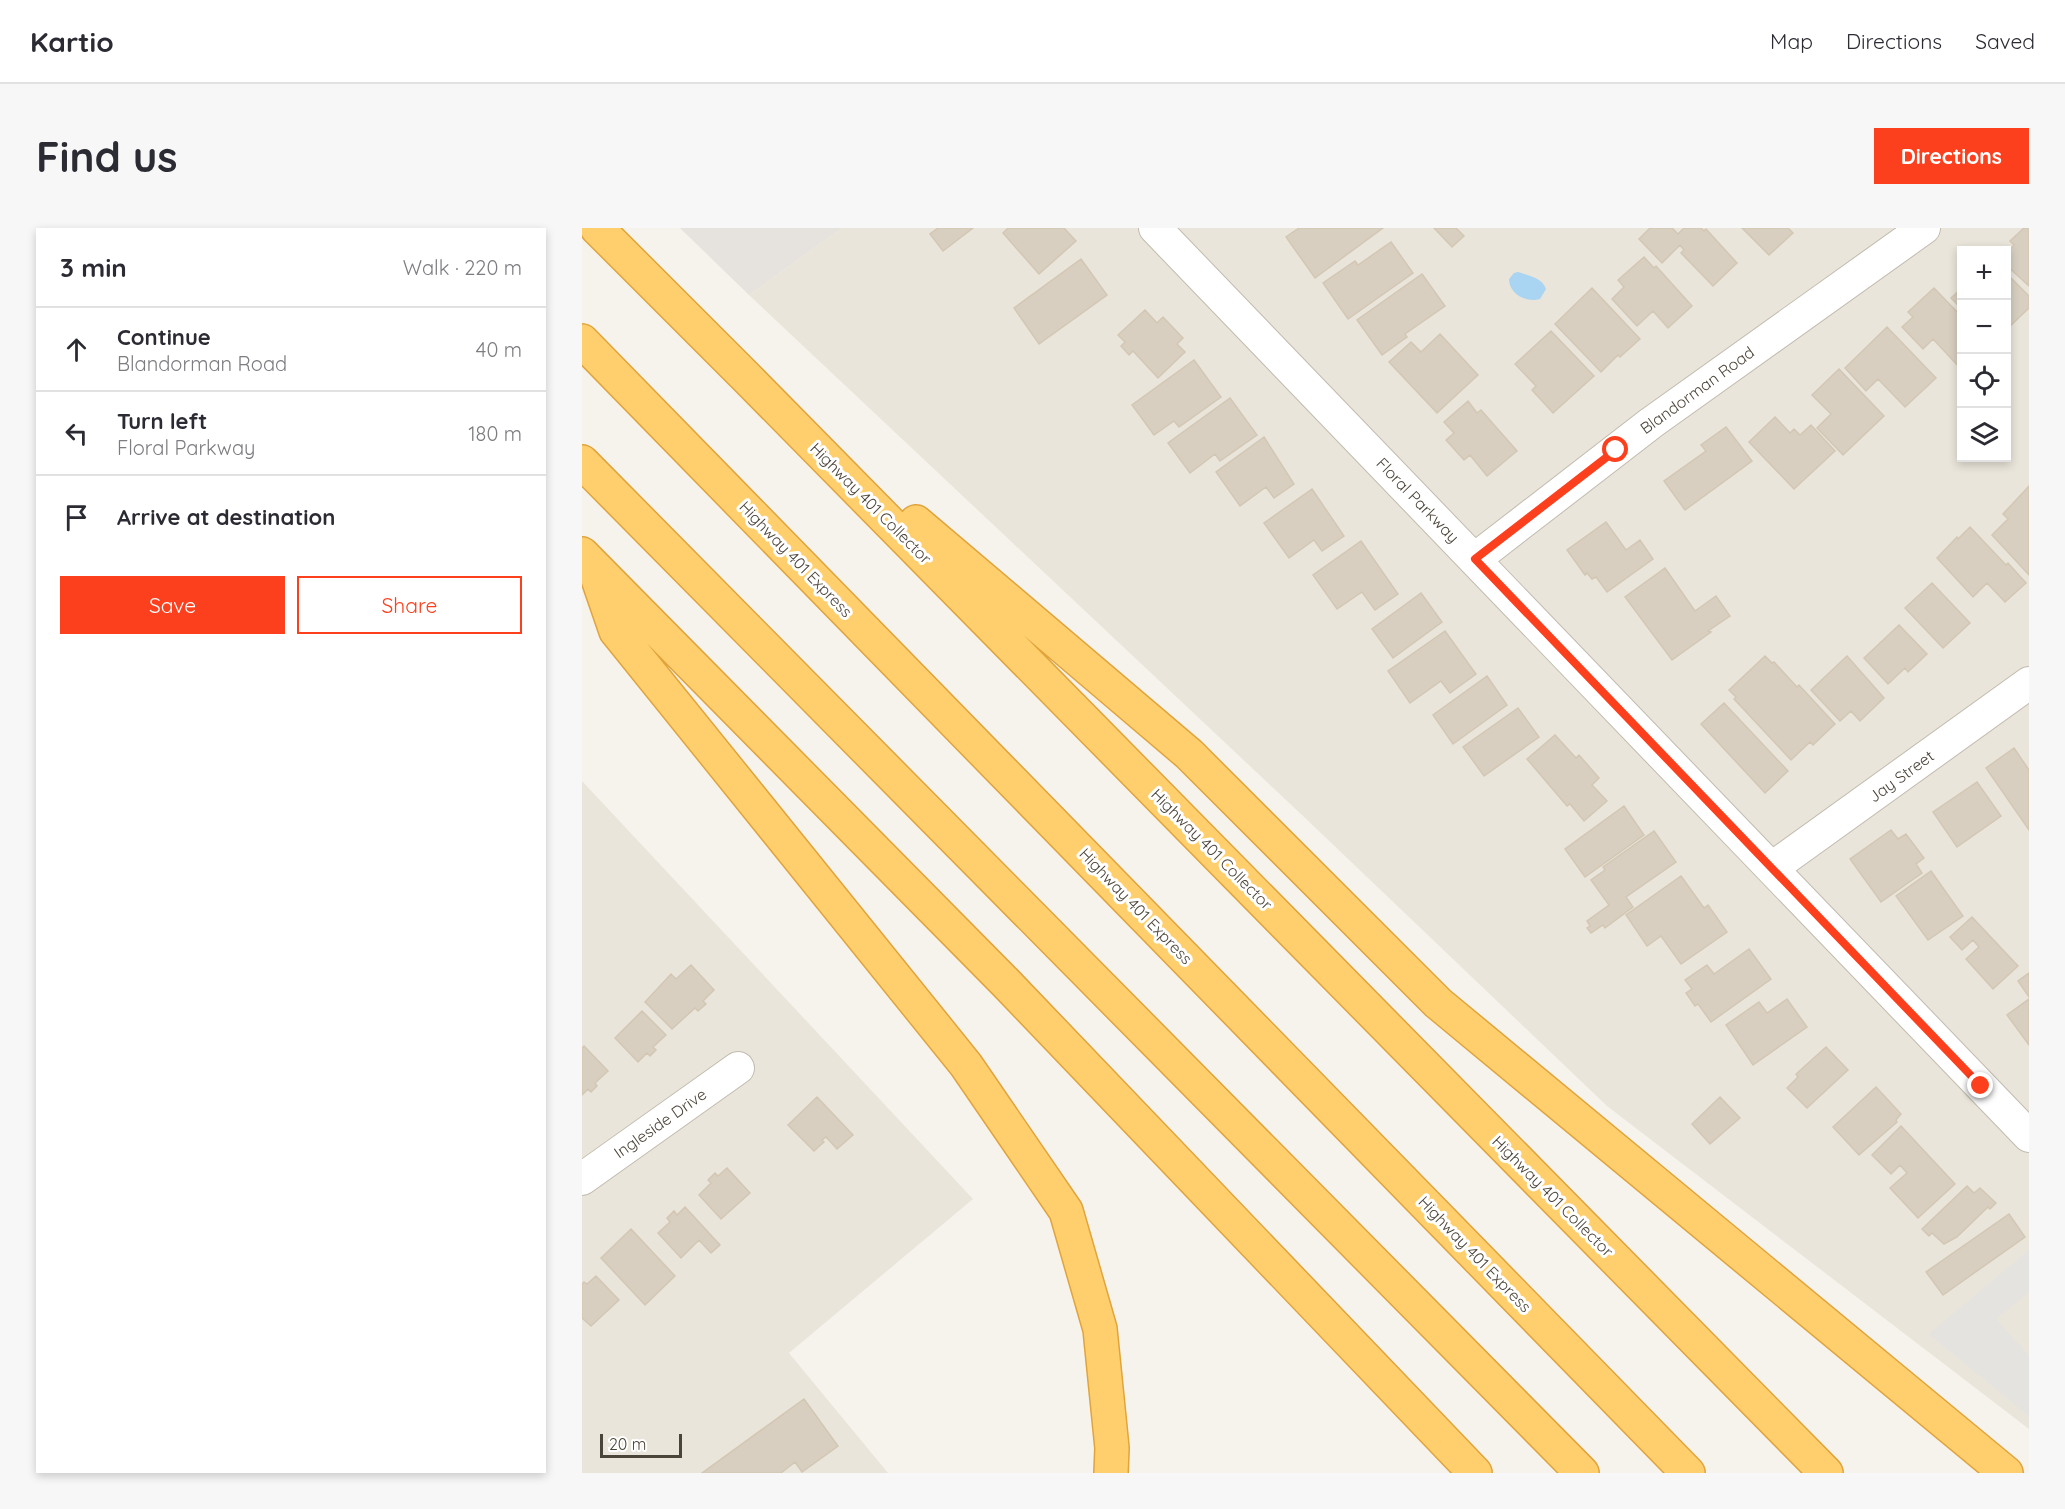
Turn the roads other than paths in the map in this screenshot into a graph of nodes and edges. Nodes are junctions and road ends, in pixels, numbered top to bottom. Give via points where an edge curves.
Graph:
1 (597, 228) edge
2 (1924, 228) edge
3 (1171, 233) edge
4 (582, 341) edge
5 (748, 379) junction
6 (582, 462) edge
7 (1475, 559) junction
8 (588, 560) edge
9 (2029, 683) edge
10 (1772, 868) junction
11 (738, 1068) dead end
12 (2029, 1137) edge
13 (582, 1179) edge
14 (1731, 1376) junction
15 (1111, 1473) edge
16 (1475, 1473) edge
17 (1582, 1473) edge
18 (1688, 1473) edge
19 (1826, 1473) edge
20 (1843, 1473) edge
21 (2006, 1473) edge

1 - 5 highway, Highway 401 Collector
2 - 7 street, Blandorman Road via 1651,423
3 - 7 street, Floral Parkway
4 - 18 highway, Highway 401 Express
5 - 14 highway, Highway 401 Collector
5 - 21 highway via 1189,754 1438,1003
6 - 17 highway
7 - 10 street, Floral Parkway
8 - 15 highway via 616,631 966,1065 1066,1211 1100,1329
8 - 16 highway via 1006,983
9 - 10 street, Jay Street
10 - 12 street, Floral Parkway
11 - 13 street, Ingleside Drive
14 - 19 highway, Highway 401 Collector
14 - 20 highway

